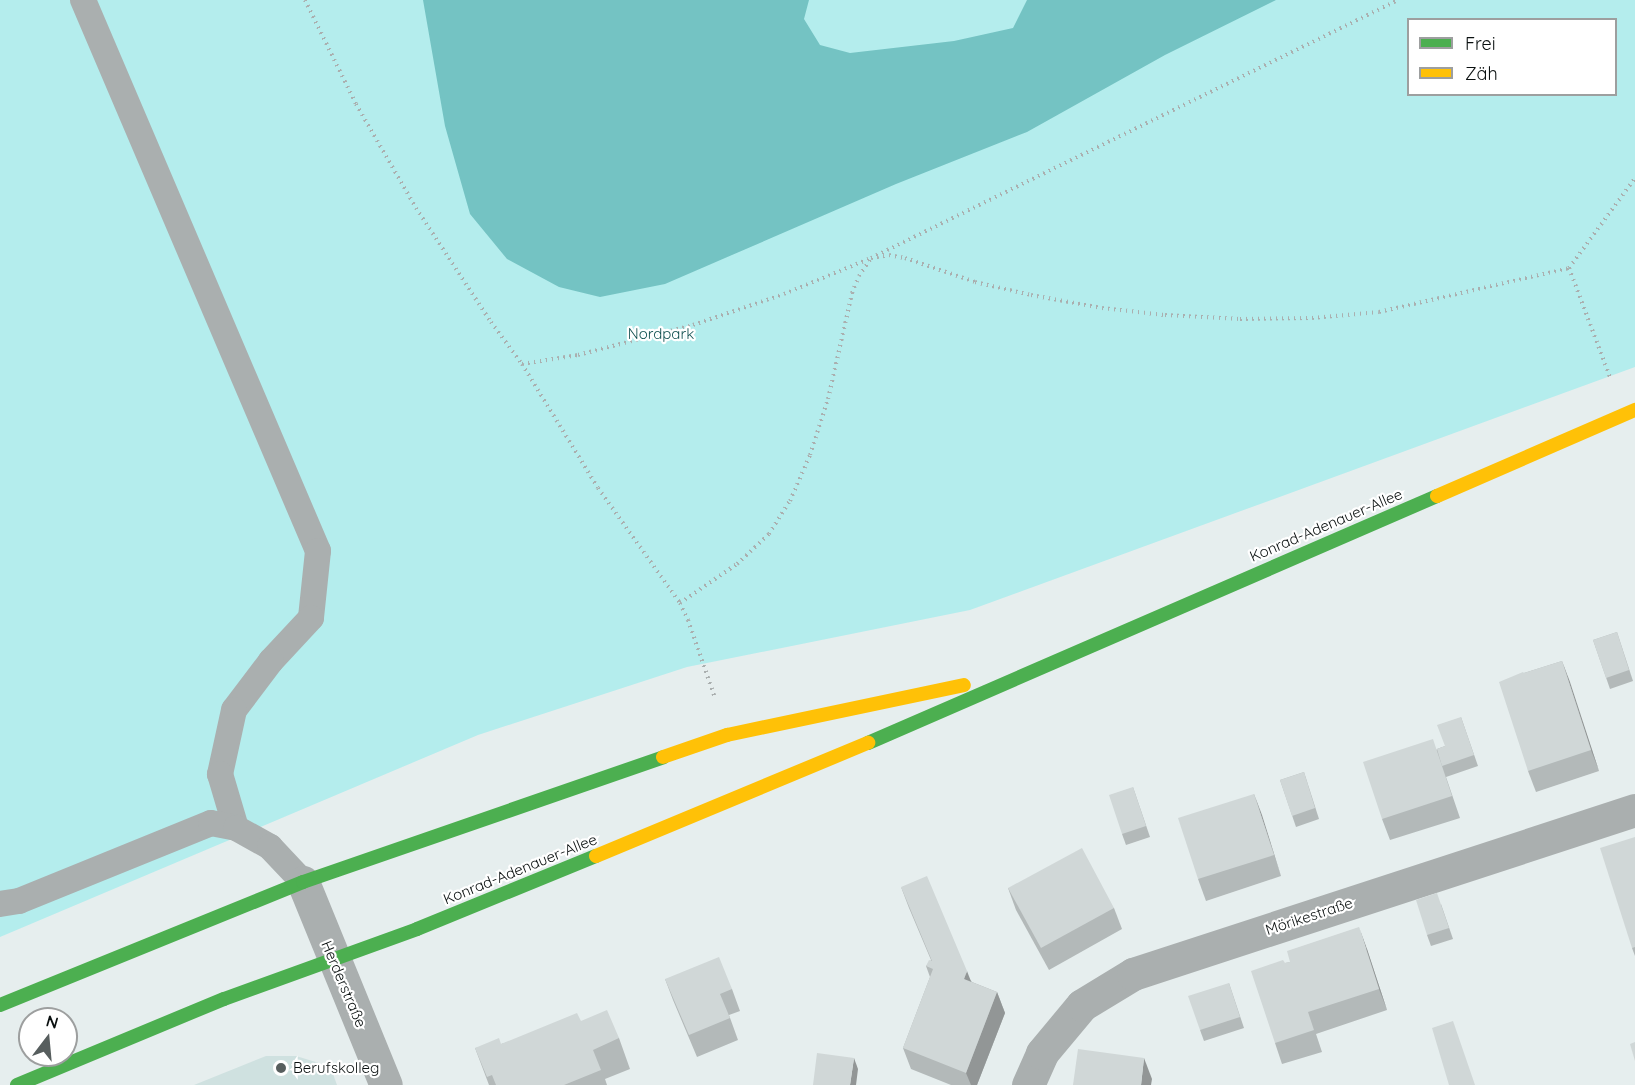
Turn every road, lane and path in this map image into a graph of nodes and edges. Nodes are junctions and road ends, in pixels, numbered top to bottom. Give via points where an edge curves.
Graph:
1 (83, 0) edge
2 (305, 0) edge
3 (1398, 0) edge
4 (1635, 178) edge
5 (872, 258) junction
6 (1569, 268) junction
7 (522, 364) junction
8 (1630, 412) edge
9 (680, 603) junction
10 (1030, 670) junction
11 (728, 735) junction
12 (1635, 810) edge
13 (236, 828) junction
14 (303, 882) junction
15 (0, 904) edge
16 (334, 960) junction
17 (0, 1005) edge
18 (17, 1085) edge
19 (386, 1085) edge
20 (1028, 1085) edge

1 - 13 lane via 318,550 311,618 234,710 220,774
2 - 7 path via 356,104 416,208
3 - 5 path
4 - 6 path
5 - 6 path via 905,258 975,282 1102,308 1240,319 1379,312
5 - 7 path via 693,325 578,355
5 - 9 path via 852,293 828,399 790,501 769,534 737,564
6 - 8 path
7 - 9 path via 598,488
8 - 10 main road, Konrad-Adenauer-Allee
9 - 11 path
10 - 11 main road, Konrad-Adenauer-Allee
10 - 16 main road, Konrad-Adenauer-Allee via 750,794
11 - 14 main road, Konrad-Adenauer-Allee
12 - 20 street, Mörikestraße via 1133,974 1082,1005 1042,1053
13 - 14 lane via 270,847
13 - 15 lane via 211,823 19,901
14 - 16 street, Herderstraße
14 - 17 main road, Konrad-Adenauer-Allee
16 - 18 main road, Konrad-Adenauer-Allee via 224,999
16 - 19 street, Herderstraße

